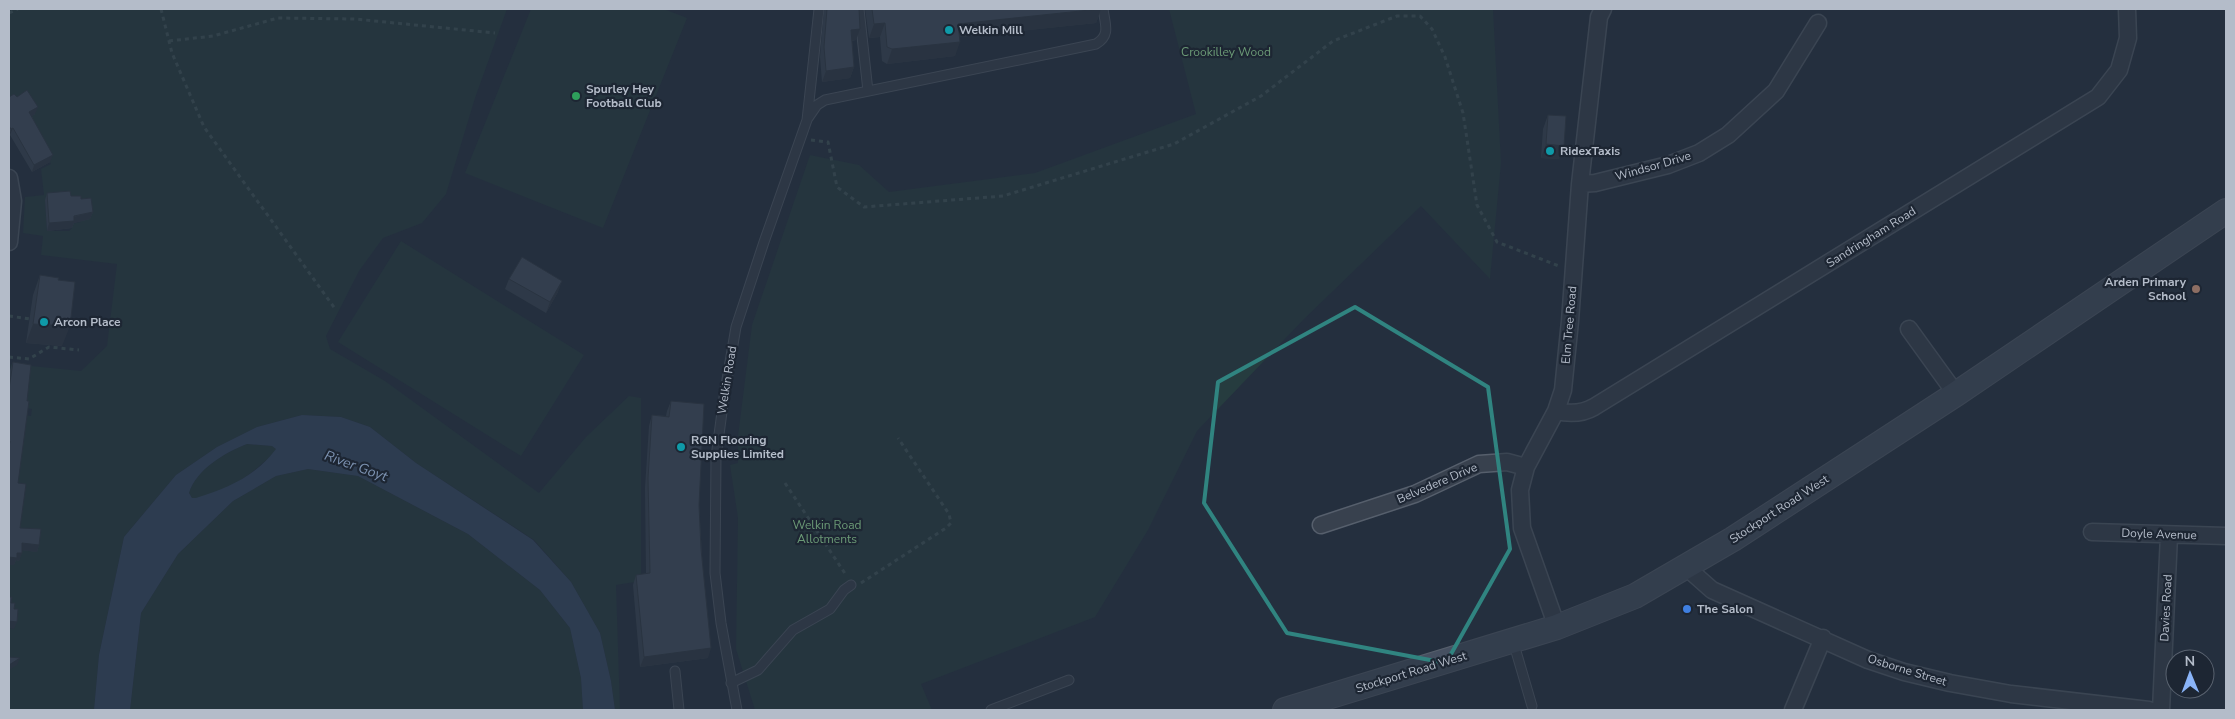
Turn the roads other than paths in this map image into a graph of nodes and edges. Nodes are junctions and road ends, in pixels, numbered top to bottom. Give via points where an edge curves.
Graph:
1 (819, 9) edge
2 (859, 9) edge
3 (1103, 9) edge
4 (1603, 9) edge
5 (2127, 9) edge
6 (1818, 23) dead end
7 (868, 91) junction
8 (807, 120) junction
9 (9, 178) edge
10 (1580, 184) junction
11 (2226, 211) edge
12 (9, 242) edge
13 (1909, 329) dead end
14 (1956, 394) junction
15 (1556, 411) junction
16 (1526, 466) junction
17 (1321, 525) dead end
18 (2092, 532) dead end
19 (2169, 535) junction
20 (2226, 536) edge
21 (1686, 568) junction
22 (852, 586) road end
23 (1557, 627) junction
24 (1823, 638) junction
25 (1513, 641) junction
26 (675, 671) dead end
27 (1069, 680) dead end
28 (731, 683) junction
29 (1532, 706) dead end
30 (2097, 708) edge
31 (679, 710) edge
32 (737, 710) edge
33 (991, 710) edge
34 (1285, 710) edge
35 (1793, 710) edge
36 (2149, 710) edge
37 (2161, 710) edge

1 - 8 lane, Welkin Road
2 - 7 lane
3 - 7 lane via 1106,34 1096,44
4 - 10 street, Elm Tree Road via 1599,18
5 - 15 street, Sandringham Road via 2128,38 2119,70 2098,97 1594,408 1580,413
6 - 10 street, Windsor Drive via 1776,91 1728,135 1699,153 1668,165
7 - 8 lane, Welkin Road via 825,100 817,105
8 - 28 lane, Welkin Road via 736,327 724,397 716,457 715,573
9 - 12 street via 13,201
10 - 15 street, Elm Tree Road via 1566,370
11 - 14 main road, Stockport Road West
13 - 14 street
14 - 21 main road, Stockport Road West
15 - 16 street, Elm Tree Road
16 - 17 street, Belvedere Drive via 1507,462 1479,464 1415,494
16 - 23 street, Elm Tree Road via 1520,490 1522,528
18 - 19 street, Doyle Avenue
19 - 20 street, Doyle Avenue
19 - 37 street, Davies Road
21 - 23 main road, Stockport Road West via 1635,596
21 - 24 street, Osborne Street via 1712,590
22 - 28 lane via 844,590 830,608 793,630 758,670
23 - 25 main road, Stockport Road West
24 - 30 street, Osborne Street via 1868,660 1950,683
24 - 35 street
25 - 29 lane
25 - 34 main road, Stockport Road West
26 - 31 lane
27 - 33 lane
28 - 32 lane, Welkin Road
30 - 36 street, Osborne Street

